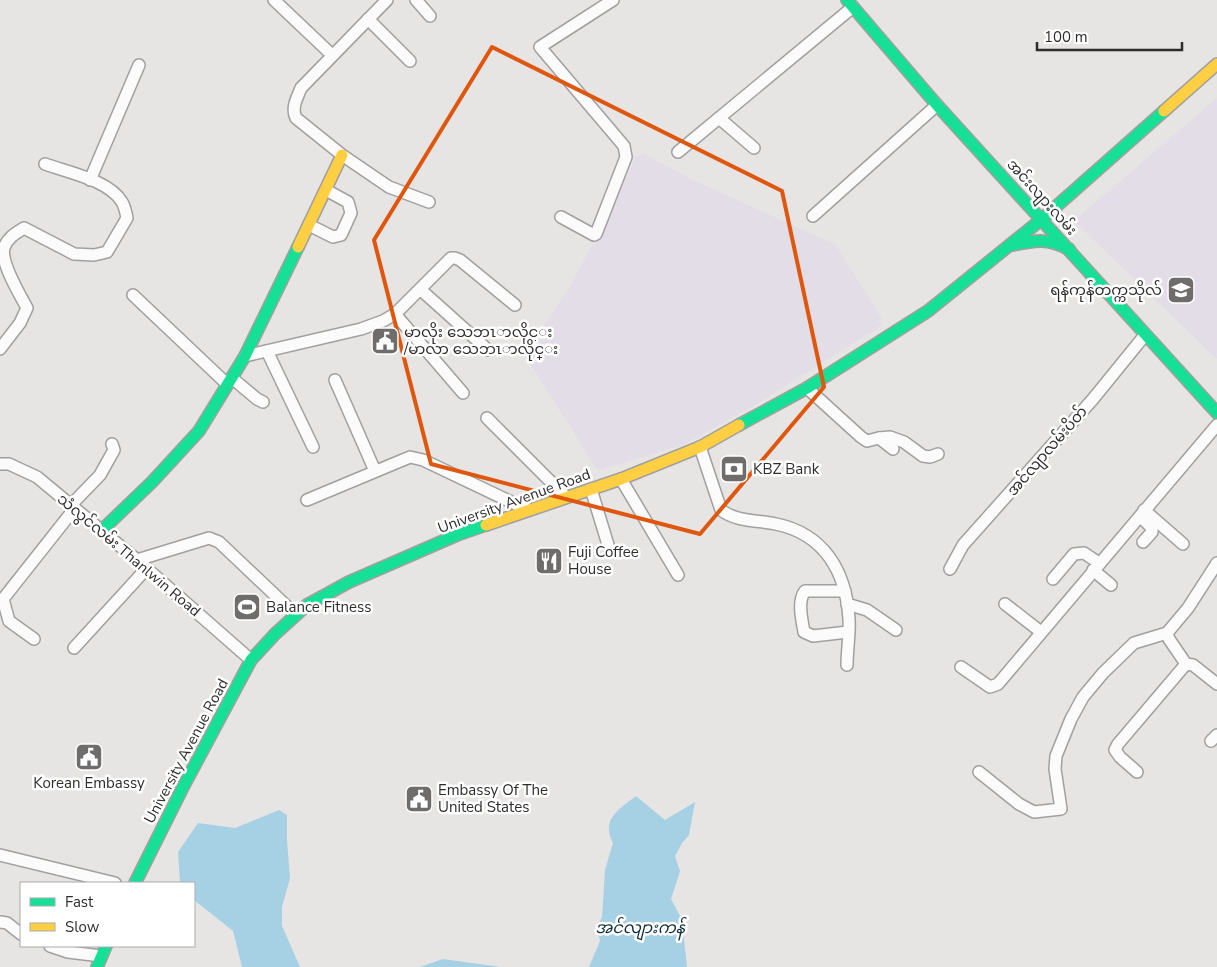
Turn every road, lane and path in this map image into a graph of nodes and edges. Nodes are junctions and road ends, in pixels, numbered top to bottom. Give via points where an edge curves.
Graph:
1 (274, 0) edge
2 (387, 0) edge
3 (416, 0) edge
4 (613, 0) edge
5 (850, 3) edge
6 (430, 16) dead end
7 (368, 19) junction
8 (332, 54) junction
9 (410, 61) dead end
10 (1217, 64) edge
11 (139, 65) dead end
12 (937, 105) junction
13 (719, 118) junction
14 (754, 148) dead end
15 (678, 152) dead end
16 (342, 155) junction
17 (44, 164) dead end
18 (90, 180) junction
19 (326, 190) junction
20 (429, 202) dead end
21 (813, 216) dead end
22 (561, 217) dead end
23 (1042, 219) junction
24 (309, 225) junction
25 (1007, 247) junction
26 (1068, 249) junction
27 (421, 290) junction
28 (133, 294) dead end
29 (515, 305) dead end
30 (395, 314) junction
31 (1145, 335) junction
32 (0, 349) edge
33 (488, 350) dead end
34 (267, 351) junction
35 (245, 356) junction
36 (335, 380) dead end
37 (229, 381) junction
38 (807, 388) junction
39 (462, 393) dead end
40 (263, 402) dead end
41 (1217, 413) edge
42 (487, 418) dead end
43 (1217, 425) edge
44 (879, 438) junction
45 (112, 444) dead end
46 (313, 447) dead end
47 (700, 447) junction
48 (893, 449) dead end
49 (938, 454) dead end
50 (3, 462) edge
51 (375, 471) junction
52 (621, 479) junction
53 (591, 489) junction
54 (566, 497) junction
55 (307, 500) dead end
56 (73, 506) junction
57 (528, 510) junction
58 (1142, 513) junction
59 (102, 530) junction
60 (1143, 542) dead end
61 (1183, 544) dead end
62 (609, 548) dead end
63 (137, 560) junction
64 (1217, 563) edge
65 (1096, 566) junction
66 (147, 568) junction
67 (950, 569) dead end
68 (678, 575) dead end
69 (1052, 579) dead end
70 (1112, 585) dead end
71 (845, 591) junction
72 (847, 604) junction
73 (1005, 604) dead end
74 (296, 615) junction
75 (896, 630) dead end
76 (848, 632) junction
77 (1041, 632) junction
78 (1167, 633) junction
79 (34, 639) dead end
80 (74, 648) dead end
81 (251, 660) junction
82 (1186, 664) junction
83 (847, 665) dead end
84 (961, 667) dead end
85 (1217, 684) edge
86 (979, 772) dead end
87 (1137, 772) dead end
88 (0, 855) edge
89 (111, 882) edge
90 (136, 882) edge
91 (0, 922) edge
92 (20, 933) edge
93 (53, 947) edge
94 (101, 956) edge

1 - 8 street
2 - 7 street
3 - 6 street
4 - 22 street via 540,47 624,146 626,157 596,234
5 - 12 main road, အင်းလျားလမ်း
5 - 13 street
7 - 8 street
7 - 9 street
8 - 16 street via 301,88 294,113
10 - 23 main road, University Avenue Road
11 - 18 street
12 - 21 street
12 - 23 main road, အင်းလျားလမ်း
13 - 14 street
13 - 15 street
16 - 19 main road
16 - 20 street via 389,187
17 - 18 street
18 - 32 street via 109,188 122,202 127,218 107,252 94,255 74,254 24,228 11,236 4,248 5,260 26,308 20,323
19 - 24 main road
19 - 24 street via 348,202 351,212 341,234 333,237
23 - 25 main road, University Avenue Road
23 - 26 main road, အင်းလျားလမ်း
24 - 35 main road
25 - 26 main road via 1041,239
25 - 38 main road, University Avenue Road via 928,311
26 - 31 main road, အင်းလျားလမ်း
27 - 29 street via 451,258 455,258
27 - 30 street
27 - 33 street
28 - 37 street
30 - 34 street via 361,329
30 - 39 street
31 - 41 main road, အင်းလျားလမ်း
31 - 67 street, အင်လျာလမ်းပိတ် via 1093,399 963,545
34 - 35 street
34 - 46 street
35 - 37 main road
36 - 51 street
37 - 40 street
37 - 59 main road via 199,431
38 - 44 street via 861,437 866,440
38 - 47 main road, University Avenue Road
42 - 54 street
43 - 58 street
44 - 48 street
44 - 49 street via 890,437 904,442 923,456
45 - 56 street via 114,450 100,475
47 - 52 main road, University Avenue Road
47 - 71 street via 721,510 740,519 800,531 819,544 833,561
50 - 56 street, သံလွင်လမ်း Thanlwin Road via 37,477
51 - 55 street
51 - 57 street via 410,457 423,460
52 - 53 main road, University Avenue Road
52 - 68 street
53 - 54 main road, University Avenue Road
53 - 62 street
54 - 57 main road, University Avenue Road
56 - 59 street, သံလွင်လမ်း Thanlwin Road
56 - 79 street via 3,599 9,621
57 - 74 main road, University Avenue Road via 457,535 349,582 307,605
58 - 60 street via 1152,528
58 - 61 street
58 - 65 street
59 - 63 street, သံလွင်လမ်း Thanlwin Road
63 - 66 street, သံလွင်လမ်း Thanlwin Road
63 - 74 street via 209,538 219,542
64 - 78 street via 1188,608
65 - 69 street via 1084,554 1074,554
65 - 70 street
65 - 77 street
66 - 80 street
66 - 81 street, သံလွင်လမ်း Thanlwin Road
71 - 72 street
71 - 76 street via 805,591 801,604 804,632 813,636
72 - 75 street via 867,610
72 - 76 street
73 - 77 street
74 - 81 main road, University Avenue Road
76 - 83 street
77 - 84 street via 998,684 990,687
78 - 82 street
78 - 86 street via 1134,642 1083,697 1056,756 1054,769 1061,809 1034,812
81 - 90 main road, University Avenue Road
82 - 85 street via 1193,665
82 - 87 street via 1118,744 1116,750 1120,757
88 - 89 street
91 - 92 street via 7,923
93 - 94 street

